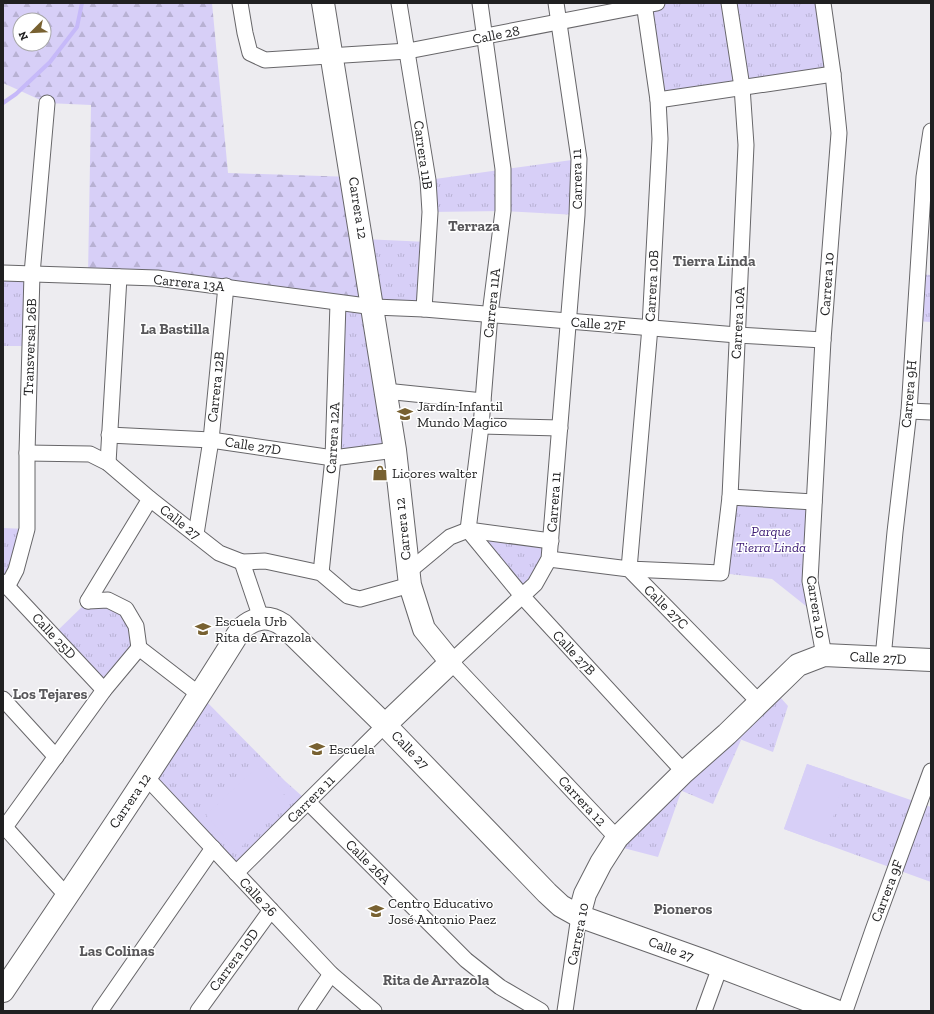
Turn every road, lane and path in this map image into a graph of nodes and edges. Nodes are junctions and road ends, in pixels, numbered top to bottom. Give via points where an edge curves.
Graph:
1 (240, 3) edge
2 (323, 3) edge
3 (399, 3) edge
4 (480, 3) edge
5 (556, 3) edge
6 (729, 3) edge
7 (823, 3) edge
8 (649, 4) edge
9 (559, 22) junction
10 (486, 37) junction
11 (408, 51) junction
12 (333, 56) junction
13 (833, 74) junction
14 (742, 87) junction
15 (658, 100) junction
16 (46, 103) dead end
17 (931, 130) edge
18 (928, 177) edge
19 (925, 251) edge
20 (3, 273) edge
21 (32, 274) junction
22 (119, 277) junction
23 (226, 286) junction
24 (338, 303) junction
25 (374, 307) junction
26 (424, 309) junction
27 (490, 314) junction
28 (568, 322) junction
29 (650, 327) junction
30 (737, 335) junction
31 (823, 340) junction
32 (385, 391) junction
33 (483, 400) junction
34 (909, 411) junction
35 (931, 412) edge
36 (481, 426) junction
37 (560, 428) junction
38 (110, 435) junction
39 (211, 440) junction
40 (395, 450) junction
41 (27, 453) junction
42 (333, 458) junction
43 (108, 463) junction
44 (730, 497) junction
45 (150, 499) junction
46 (814, 502) junction
47 (468, 530) junction
48 (196, 534) junction
49 (551, 541) junction
50 (549, 559) junction
51 (242, 562) junction
52 (629, 569) junction
53 (321, 573) junction
54 (409, 578) junction
55 (5, 584) edge
56 (523, 597) junction
57 (261, 618) junction
58 (139, 648) junction
59 (824, 655) junction
60 (883, 658) junction
61 (931, 660) edge
62 (450, 662) junction
63 (104, 690) junction
64 (200, 695) junction
65 (3, 699) edge
66 (760, 703) junction
67 (386, 725) junction
68 (56, 757) junction
69 (931, 771) edge
70 (684, 772) junction
71 (147, 778) junction
72 (308, 802) junction
73 (4, 826) edge
74 (617, 838) junction
75 (213, 848) junction
76 (236, 873) junction
77 (66, 895) junction
78 (271, 910) junction
79 (578, 916) junction
80 (720, 967) junction
81 (331, 974) junction
82 (3, 991) edge
83 (100, 1011) edge
84 (198, 1011) edge
85 (306, 1011) edge
86 (374, 1011) edge
87 (541, 1011) edge
88 (565, 1011) edge
89 (704, 1011) edge
90 (836, 1011) edge
91 (846, 1011) edge

1 - 12 street, Calle 28 via 250,53 265,60
2 - 12 street, Carrera 12
3 - 11 street, Carrera 11B
4 - 10 street, Carrera 11A
5 - 9 street, Carrera 11
6 - 14 street, Carrera 10A
7 - 13 street, Carrera 10
8 - 9 street, Calle 28
8 - 15 street, Carrera 10B
9 - 10 street, Calle 28
9 - 28 street, Carrera 11 via 579,159
10 - 11 street, Calle 28
10 - 27 street, Carrera 11A via 503,169 503,211
11 - 12 street, Calle 28
11 - 26 street, Carrera 11B via 428,180 430,212
12 - 25 street, Carrera 12
13 - 14 street
13 - 31 street, Carrera 10 via 839,133
14 - 15 street
14 - 30 street, Carrera 10A via 746,145
15 - 29 street, Carrera 10B via 660,139
16 - 21 street, Transversal 26B
17 - 18 street, Carrera 9H
18 - 19 street, Carrera 9H
19 - 34 street, Carrera 9H
20 - 21 street, Carrera 13A
21 - 22 street, Carrera 13A
21 - 41 street, Transversal 26B
22 - 23 street, Carrera 13A via 157,278
22 - 38 street
23 - 24 street, Carrera 13A
23 - 39 street, Carrera 12B
24 - 25 street, Carrera 13A
24 - 42 street, Carrera 12A
25 - 26 street, Calle 27F
25 - 32 street, Carrera 12
26 - 27 street, Calle 27F
27 - 28 street, Calle 27F
27 - 33 street, Carrera 11A
28 - 29 street, Calle 27F
28 - 37 street, Carrera 11
29 - 30 street, Calle 27F
29 - 52 street, Carrera 10B
30 - 31 street, Calle 27F
30 - 44 street, Carrera 10A
31 - 46 street, Carrera 10
32 - 33 street
32 - 40 street, Carrera 12
33 - 36 street, Carrera 11A
34 - 35 street
34 - 60 street, Carrera 9H
36 - 37 street
36 - 47 street, Carrera 11A
37 - 49 street, Carrera 11
38 - 39 street, Calle 27D
38 - 43 street
39 - 42 street, Calle 27D
39 - 48 street, Carrera 12B
40 - 42 street, Calle 27D
40 - 54 street, Carrera 12
41 - 43 street, Calle 27 via 90,454
41 - 55 street, Transversal 26B via 27,529 16,570
42 - 53 street, Carrera 12A
43 - 45 street, Calle 27
44 - 46 street
44 - 52 street, Carrera 10A via 721,572
45 - 48 street, Calle 27
45 - 58 street via 88,601 108,600 126,609 136,626
46 - 59 street, Carrera 10 via 810,581
47 - 49 street
47 - 54 street via 450,538
47 - 56 street, Calle 27B
48 - 51 street, Calle 27 via 219,553
49 - 50 street, Carrera 11
50 - 52 street
50 - 56 street, Carrera 11 via 535,584
51 - 53 street via 265,561
51 - 57 street
52 - 66 street, Calle 27C
53 - 54 street via 348,596 360,598
54 - 62 street, Carrera 12 via 424,629
55 - 63 street, Calle 25D
56 - 62 street, Carrera 11
56 - 70 street, Calle 27B
57 - 64 street, Carrera 12 via 249,622 241,629
57 - 67 street, Calle 27 via 273,619 284,625
58 - 63 street
58 - 64 street
59 - 60 street, Calle 27D
59 - 66 street, Carrera 10 via 798,666
60 - 61 street, Calle 27D
62 - 67 street, Carrera 11
62 - 74 street, Carrera 12
63 - 68 street
64 - 71 street, Carrera 12
65 - 68 street
66 - 70 street, Carrera 10
67 - 72 street, Carrera 11
67 - 79 street, Calle 27 via 547,893 561,906
68 - 73 street
69 - 91 street, Carrera 9F
70 - 74 street, Carrera 10
71 - 75 street, Calle 26
71 - 77 street, Carrera 12
72 - 76 street, Carrera 11
72 - 87 street, Calle 26A via 466,960 500,988
73 - 77 street
74 - 79 street, Carrera 10 via 601,863
75 - 76 street, Calle 26
75 - 83 street
76 - 78 street, Calle 26
77 - 82 street, Carrera 12
78 - 81 street, Calle 26
78 - 84 street, Carrera 10D
79 - 80 street, Calle 27
79 - 88 street, Carrera 10
80 - 89 street
80 - 90 street, Calle 27
81 - 85 street
81 - 86 street, Calle 26

